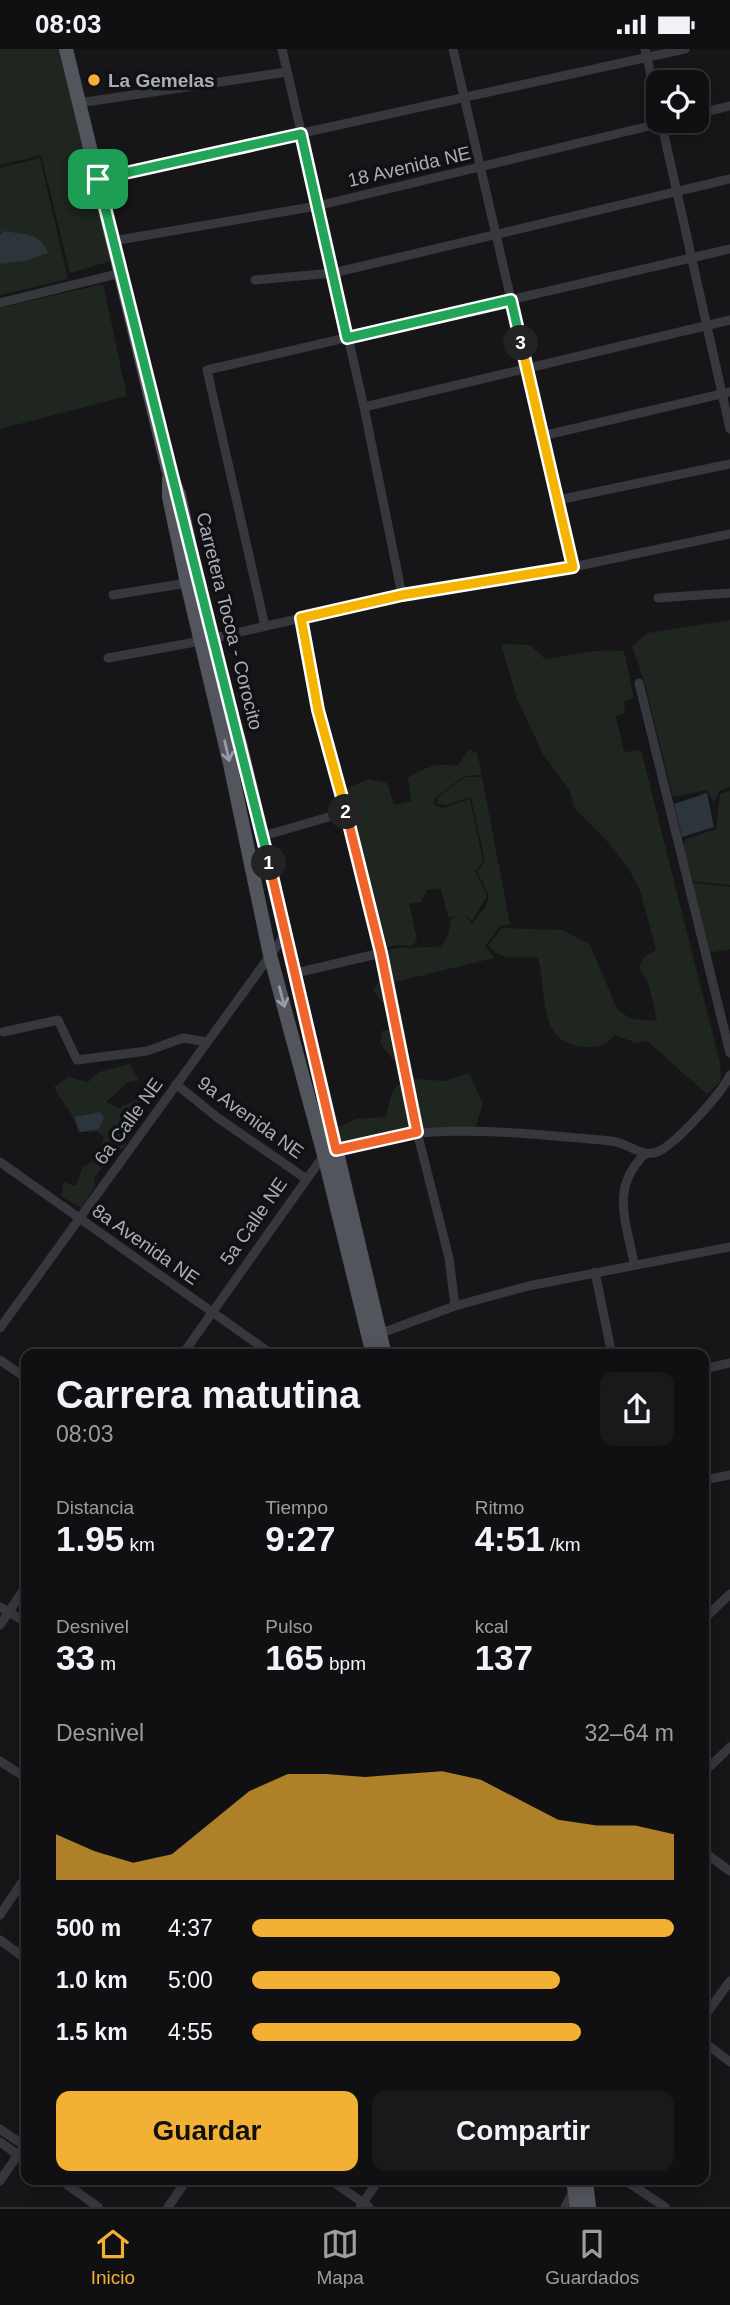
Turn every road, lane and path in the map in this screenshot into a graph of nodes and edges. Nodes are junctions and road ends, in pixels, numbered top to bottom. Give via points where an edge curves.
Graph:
1 (66, 49) edge
2 (282, 49) edge
3 (453, 49) edge
4 (685, 49) edge
5 (646, 54) edge
6 (287, 72) junction
7 (465, 98) junction
8 (79, 103) junction
9 (730, 106) edge
10 (709, 111) edge
11 (646, 126) edge
12 (666, 133) edge
13 (301, 134) junction
14 (481, 167) junction
15 (98, 179) junction
16 (730, 179) edge
17 (677, 191) junction
18 (317, 206) junction
19 (496, 233) junction
20 (113, 241) junction
21 (730, 249) edge
22 (692, 258) junction
23 (121, 273) junction
24 (333, 273) junction
25 (255, 280) dead end
26 (511, 300) junction
27 (0, 303) edge
28 (730, 320) edge
29 (707, 326) junction
30 (347, 338) junction
31 (527, 368) junction
32 (726, 393) edge
33 (364, 407) junction
34 (730, 429) edge
35 (542, 436) junction
36 (730, 464) edge
37 (168, 469) junction
38 (558, 501) junction
39 (730, 534) edge
40 (573, 567) junction
41 (187, 583) junction
42 (730, 593) edge
43 (113, 595) dead end
44 (402, 595) junction
45 (658, 598) dead end
46 (301, 618) junction
47 (265, 625) junction
48 (206, 640) junction
49 (108, 658) dead end
50 (639, 683) dead end
51 (346, 812) junction
52 (263, 836) junction
53 (285, 935) junction
54 (381, 953) junction
55 (271, 955) junction
56 (296, 973) junction
57 (3, 1032) dead end
58 (206, 1042) junction
59 (730, 1053) edge
60 (730, 1075) edge
61 (176, 1084) junction
62 (417, 1132) junction
63 (330, 1152) junction
64 (645, 1154) junction
65 (0, 1161) edge
66 (305, 1178) junction
67 (79, 1219) junction
68 (730, 1247) edge
69 (634, 1263) junction
70 (595, 1272) junction
71 (455, 1306) junction
72 (211, 1311) junction
73 (0, 1328) edge
74 (375, 1335) junction
75 (186, 1349) edge
76 (265, 1349) edge
77 (374, 1349) edge
78 (382, 1349) edge
79 (611, 1349) edge
80 (0, 1360) edge
81 (730, 1363) edge
82 (709, 1368) edge
83 (21, 1375) edge
84 (730, 1475) edge
85 (709, 1479) edge
86 (21, 1591) edge
87 (730, 1594) edge
88 (4, 1609) edge
89 (709, 1614) edge
90 (21, 1619) edge
91 (0, 1625) edge
92 (730, 1747) edge
93 (0, 1761) edge
94 (709, 1767) edge
95 (21, 1775) edge
96 (709, 1856) edge
97 (730, 1871) edge
98 (21, 1884) edge
99 (0, 1915) edge
100 (0, 1940) edge
101 (21, 1955) edge
102 (730, 1981) edge
103 (709, 2010) edge
104 (709, 2046) edge
105 (730, 2062) edge
106 (0, 2129) edge
107 (0, 2142) edge
108 (21, 2148) edge
109 (21, 2149) edge
110 (21, 2153) edge
111 (0, 2181) edge
112 (68, 2185) edge
113 (183, 2185) edge
114 (337, 2185) edge
115 (376, 2185) edge
116 (578, 2185) edge
117 (579, 2185) edge
118 (580, 2185) edge
119 (632, 2185) edge
120 (364, 2206) edge
121 (98, 2207) edge
122 (168, 2207) edge
123 (565, 2207) edge
124 (577, 2207) edge
125 (589, 2207) edge
126 (666, 2207) edge

1 - 8 main road, Carretera Tocoa - Corocito
2 - 6 street
3 - 7 street
4 - 5 street
5 - 7 street
6 - 8 street
6 - 13 street
7 - 13 street
7 - 14 street
8 - 15 main road, Carretera Tocoa - Corocito
9 - 10 street
11 - 14 street, 18 Avenida NE
12 - 17 street
13 - 15 street
13 - 18 street
14 - 18 street, 18 Avenida NE
14 - 19 street
15 - 20 main road, Carretera Tocoa - Corocito
16 - 17 street
17 - 19 street
17 - 22 street
18 - 20 street, 18 Avenida NE
18 - 24 street
19 - 24 street
19 - 26 street
20 - 23 main road, Carretera Tocoa - Corocito
21 - 22 street
22 - 26 street
22 - 29 street
23 - 27 street
23 - 37 main road, Carretera Tocoa - Corocito
24 - 25 street
24 - 30 street
26 - 30 street
26 - 31 street
28 - 29 street
29 - 31 street
29 - 32 street
30 - 33 street
30 - 47 street via 207,370
31 - 33 street
31 - 35 street
32 - 34 street
32 - 35 street
33 - 44 street
35 - 38 street
36 - 38 street
37 - 41 main road, Carretera Tocoa - Corocito via 169,497
37 - 48 main road, Carretera Tocoa - Corocito via 179,495
38 - 40 street
39 - 40 street
40 - 44 street
41 - 43 street
41 - 48 main road, Carretera Tocoa - Corocito
42 - 45 street
44 - 46 street
46 - 47 street
46 - 51 street via 318,710
47 - 48 street
48 - 49 street
48 - 52 main road, Carretera Tocoa - Corocito
48 -> 55 main road, Carretera Tocoa - Corocito
50 - 59 street
51 - 52 street
51 - 54 street
52 - 53 main road, Carretera Tocoa - Corocito
53 - 55 street, 6a Calle NE
53 - 56 main road, Carretera Tocoa - Corocito
54 - 56 street
54 - 62 street
55 - 58 street, 6a Calle NE
55 -> 63 main road, Carretera Tocoa - Corocito
56 - 63 main road, Carretera Tocoa - Corocito
57 - 58 street via 58,1020 77,1060 148,1051 183,1038
58 - 61 street, 6a Calle NE
60 - 64 street via 719,1095 683,1131 658,1152
61 - 66 street, 9a Avenida NE
61 - 67 street, 6a Calle NE
62 - 63 street
62 - 64 street via 516,1132 617,1142
62 - 71 street via 449,1258
63 - 66 street, 5a Calle NE
63 - 74 main road, Carretera Tocoa - Corocito
64 - 69 street via 626,1178 621,1202
65 - 67 street, 8a Avenida NE
66 - 72 street, 5a Calle NE
67 - 72 street, 8a Avenida NE
67 - 73 street, 6a Calle NE
68 - 69 street
69 - 70 street
70 - 71 street
70 - 79 street
71 - 74 street
72 - 75 street, 5a Calle NE
72 - 76 street, 8a Avenida NE
74 - 77 main road, Carretera Tocoa - Corocito
74 - 78 main road, Carretera Tocoa - Corocito
80 - 83 street
81 - 82 street
84 - 85 street
86 - 88 street
87 - 89 street
88 - 90 street
88 - 91 street
92 - 94 street
93 - 95 street
96 - 97 street
98 - 99 street
100 - 101 street
102 - 103 street
104 - 105 street
106 - 108 street
107 - 109 street
110 - 111 street
112 - 121 street
113 - 122 street
114 - 120 street
115 - 120 street
116 - 123 street
117 - 124 main road
118 - 125 main road
119 - 126 street

